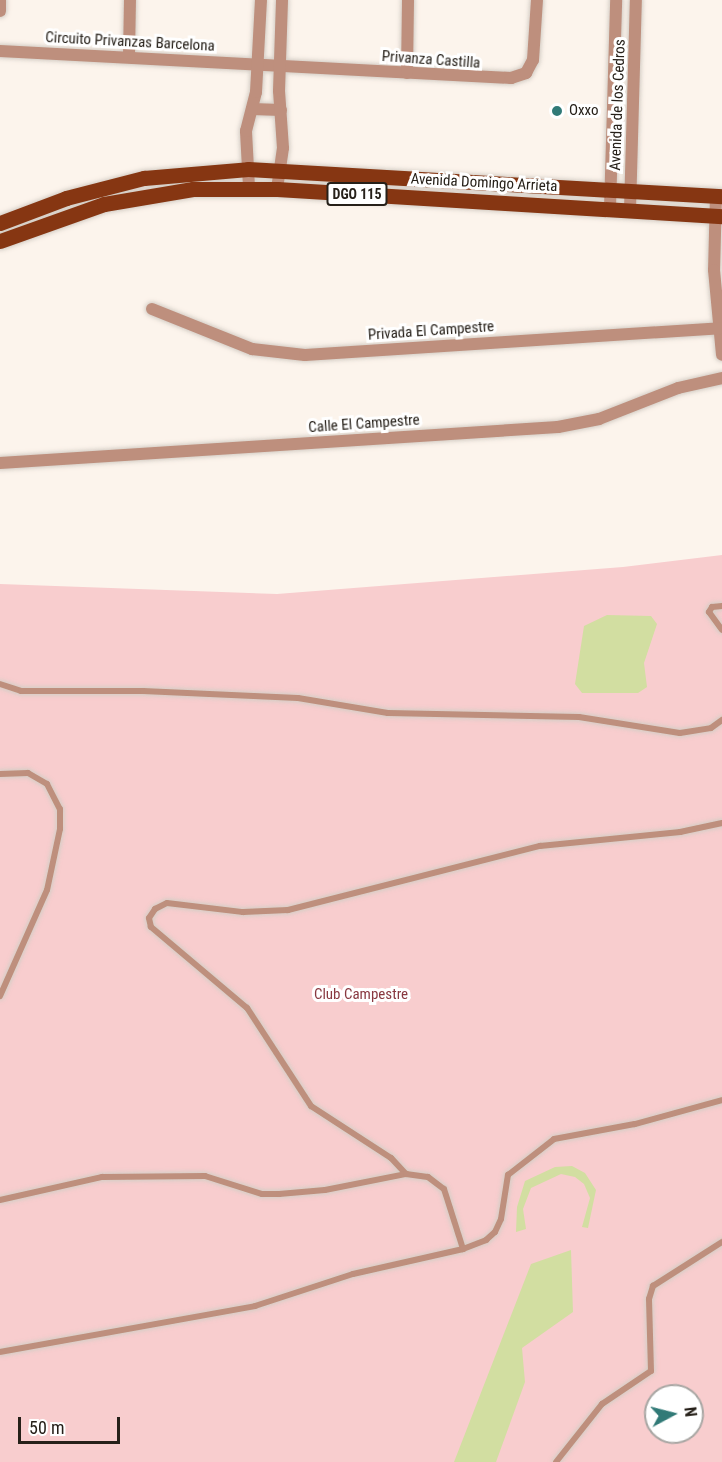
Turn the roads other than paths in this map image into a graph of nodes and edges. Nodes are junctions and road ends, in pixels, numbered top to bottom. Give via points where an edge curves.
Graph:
1 (0, 0) edge
2 (130, 0) edge
3 (261, 0) edge
4 (282, 0) edge
5 (408, 0) edge
6 (537, 0) edge
7 (616, 0) edge
8 (636, 0) edge
9 (0, 11) edge
10 (0, 51) edge
11 (129, 56) junction
12 (258, 63) junction
13 (279, 64) junction
14 (406, 73) junction
15 (252, 109) junction
16 (280, 110) junction
17 (248, 169) junction
18 (280, 170) junction
19 (249, 188) junction
20 (277, 189) junction
21 (610, 190) junction
22 (631, 192) junction
23 (719, 196) edge
24 (610, 208) junction
25 (630, 210) junction
26 (718, 216) edge
27 (0, 223) edge
28 (0, 241) edge
29 (152, 309) dead end
30 (720, 328) junction
31 (722, 355) edge
32 (722, 378) edge
33 (0, 463) edge
34 (722, 606) edge
35 (722, 630) edge
36 (0, 684) edge
37 (722, 720) edge
38 (0, 774) edge
39 (722, 823) edge
40 (0, 996) edge
41 (722, 1100) edge
42 (406, 1174) junction
43 (0, 1200) edge
44 (722, 1242) edge
45 (462, 1249) junction
46 (0, 1352) edge
47 (556, 1462) edge

1 - 9 street
2 - 11 street
3 - 12 street
4 - 13 street
5 - 14 street
6 - 14 street, Privanza Castilla via 533,60 526,73 488,79
7 - 21 street, Avenida de los Cedros
8 - 22 street, Avenida de los Cedros
10 - 11 street, Circuito Privanzas Barcelona
11 - 12 street, Circuito Privanzas Barcelona
12 - 13 street, Privanza Castilla
12 - 15 street
13 - 14 street, Privanza Castilla
13 - 16 street
15 - 16 street
15 - 17 street via 246,131
16 - 18 street
17 - 18 main road, Avenida Domingo Arrieta / DGO 115
17 - 19 street
17 - 27 main road, Avenida Domingo Arrieta / DGO 115 via 144,178 66,198
18 - 20 street
18 - 21 main road, Avenida Domingo Arrieta / DGO 115
19 - 20 main road, Avenida Domingo Arrieta / DGO 115
19 - 28 main road, Avenida Domingo Arrieta / DGO 115 via 137,196
20 - 24 main road, Avenida Domingo Arrieta / DGO 115
21 - 22 main road, Avenida Domingo Arrieta / DGO 115
21 - 24 street, Avenida de los Cedros
22 - 23 main road, Avenida Domingo Arrieta / DGO 115
22 - 25 street, Avenida de los Cedros
23 - 26 street
24 - 25 main road, Avenida Domingo Arrieta / DGO 115
25 - 26 main road, Avenida Domingo Arrieta / DGO 115
26 - 30 street
29 - 30 street, Privada El Campestre via 252,349 304,356
30 - 31 street
32 - 33 street, Calle El Campestre via 678,388 598,419 558,427
34 - 35 lane via 712,607 709,612
36 - 37 lane via 21,691 143,691 298,698 398,714 579,717 680,733 711,728
38 - 40 lane via 28,773 47,784 60,809 60,829 47,890
39 - 42 lane via 680,832 530,848 288,910 243,912 167,903 155,909 149,918 151,927 247,1008 311,1106 391,1158
41 - 45 lane via 635,1124 554,1140 508,1175 495,1232
42 - 43 lane via 325,1190 279,1194 262,1194 205,1176 102,1177
42 - 45 lane via 428,1178 444,1190
44 - 47 lane via 653,1286 649,1299 651,1371 602,1404
45 - 46 lane via 353,1274 255,1306

